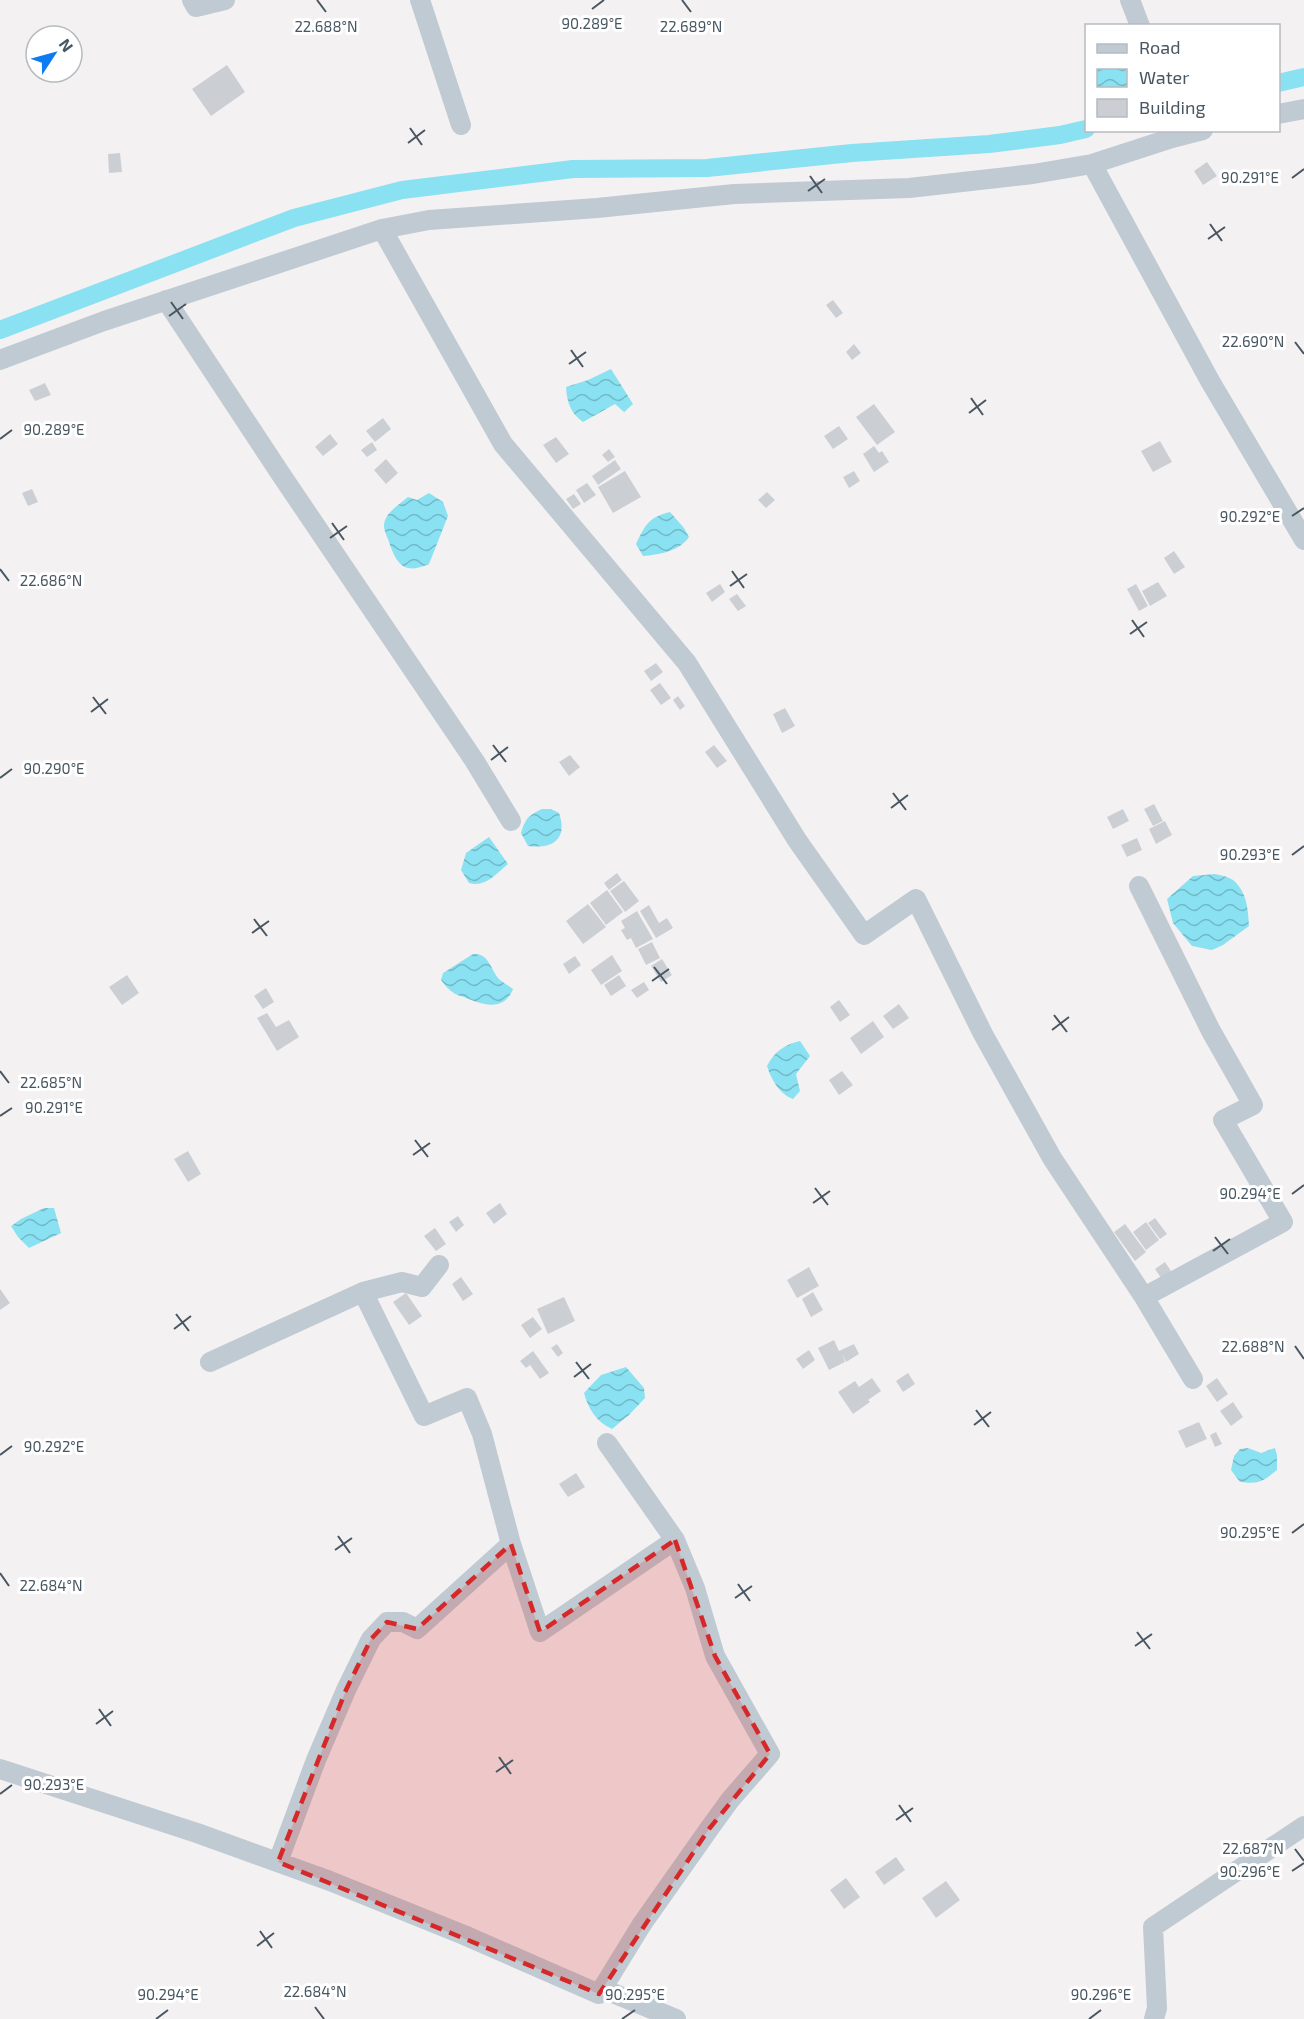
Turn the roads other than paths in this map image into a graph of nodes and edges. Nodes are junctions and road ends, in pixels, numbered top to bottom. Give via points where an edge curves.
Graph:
1 (192, 0) edge
2 (225, 0) edge
3 (420, 0) edge
4 (1130, 0) edge
5 (1139, 24) edge
6 (1304, 109) edge
7 (1280, 114) edge
8 (461, 125) dead end
9 (1195, 132) edge
10 (1092, 164) junction
11 (382, 229) junction
12 (166, 300) junction
13 (0, 360) edge
14 (1304, 540) edge
15 (511, 821) dead end
16 (1139, 886) dead end
17 (439, 1265) dead end
18 (363, 1292) junction
19 (1144, 1297) junction
20 (210, 1362) dead end
21 (1193, 1379) dead end
22 (607, 1443) dead end
23 (675, 1540) junction
24 (511, 1544) junction
25 (0, 1768) edge
26 (1304, 1826) edge
27 (278, 1862) junction
28 (603, 1989) junction
29 (676, 2019) edge
30 (1154, 2019) edge

1 - 2 street via 196,7
3 - 8 street
4 - 5 street
6 - 7 street
9 - 10 street
10 - 11 street via 909,188 734,194 429,220
10 - 14 street via 1204,371
11 - 12 street
11 - 19 street via 503,444 687,663 797,840 864,935 916,899 983,1034 1052,1158
12 - 13 street
12 - 15 street
16 - 19 street via 1252,1105 1223,1120 1283,1222
17 - 18 street via 422,1287 402,1282
18 - 20 street
18 - 24 street via 424,1416 467,1398 482,1434
19 - 21 street
22 - 23 street
23 - 24 street via 540,1632
23 - 28 street via 695,1588 715,1656 770,1754 709,1829 642,1924
24 - 27 street via 417,1629 403,1622 387,1622 371,1639 316,1760
25 - 27 street
26 - 30 street via 1153,1927 1157,2008
27 - 28 street via 464,1935 599,1994
28 - 29 street

